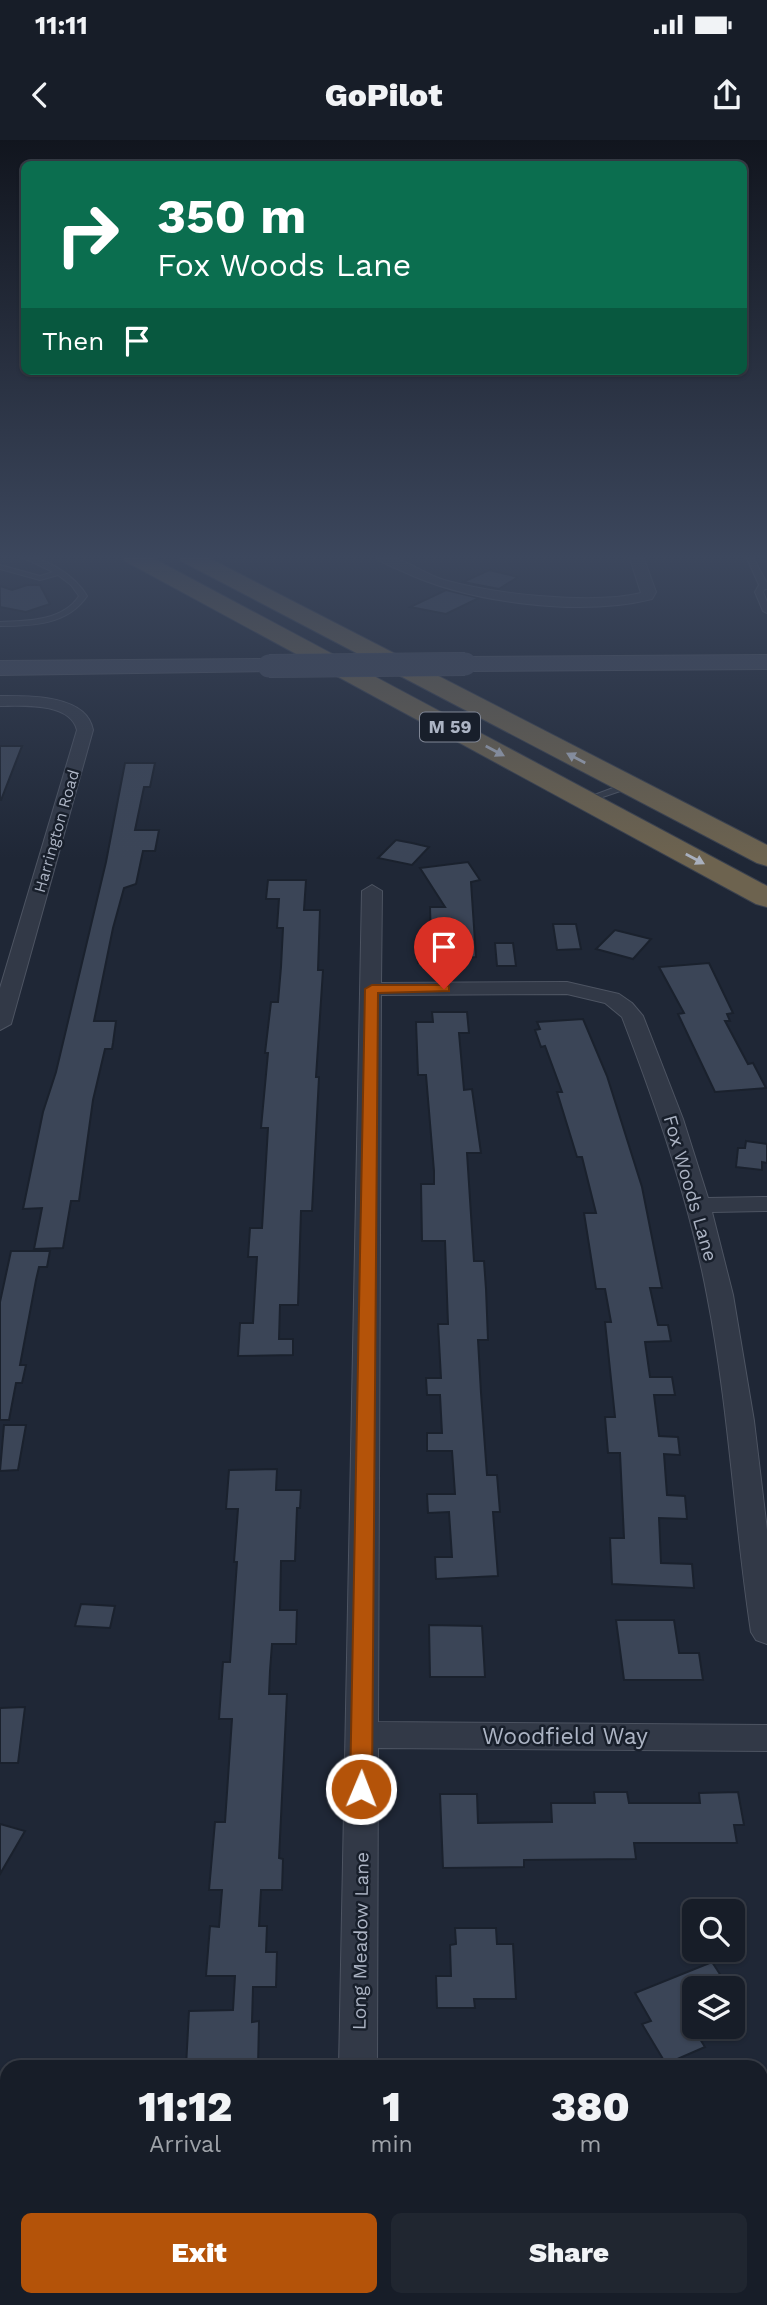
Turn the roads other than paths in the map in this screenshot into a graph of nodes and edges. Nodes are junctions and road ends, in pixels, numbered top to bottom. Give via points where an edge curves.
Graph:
1 (320, 657) edge
2 (383, 657) edge
3 (767, 662) edge
4 (0, 668) edge
5 (0, 701) edge
6 (629, 785) junction
7 (585, 800) junction
8 (767, 857) edge
9 (372, 891) dead end
10 (767, 898) edge
11 (372, 989) junction
12 (0, 1024) edge
13 (767, 1203) edge
14 (699, 1205) junction
15 (767, 1632) edge
16 (362, 1735) junction
17 (767, 1738) edge
18 (358, 2060) edge

1 -> 7 highway, M 59
6 -> 2 highway, M 59
3 - 4 main road, bridge
5 - 12 street, Harrington Road via 54,706 75,714 85,730
6 - 7 lane
6 - 8 highway, M 59
7 -> 10 highway, M 59
9 - 11 street, Long Meadow Lane
11 - 14 street, Fox Woods Lane via 567,988 594,992 625,1007 665,1097
11 - 16 street, Long Meadow Lane
13 - 14 street
14 - 15 street, Fox Woods Lane via 729,1345
16 - 17 street, Woodfield Way
16 - 18 street, Long Meadow Lane

